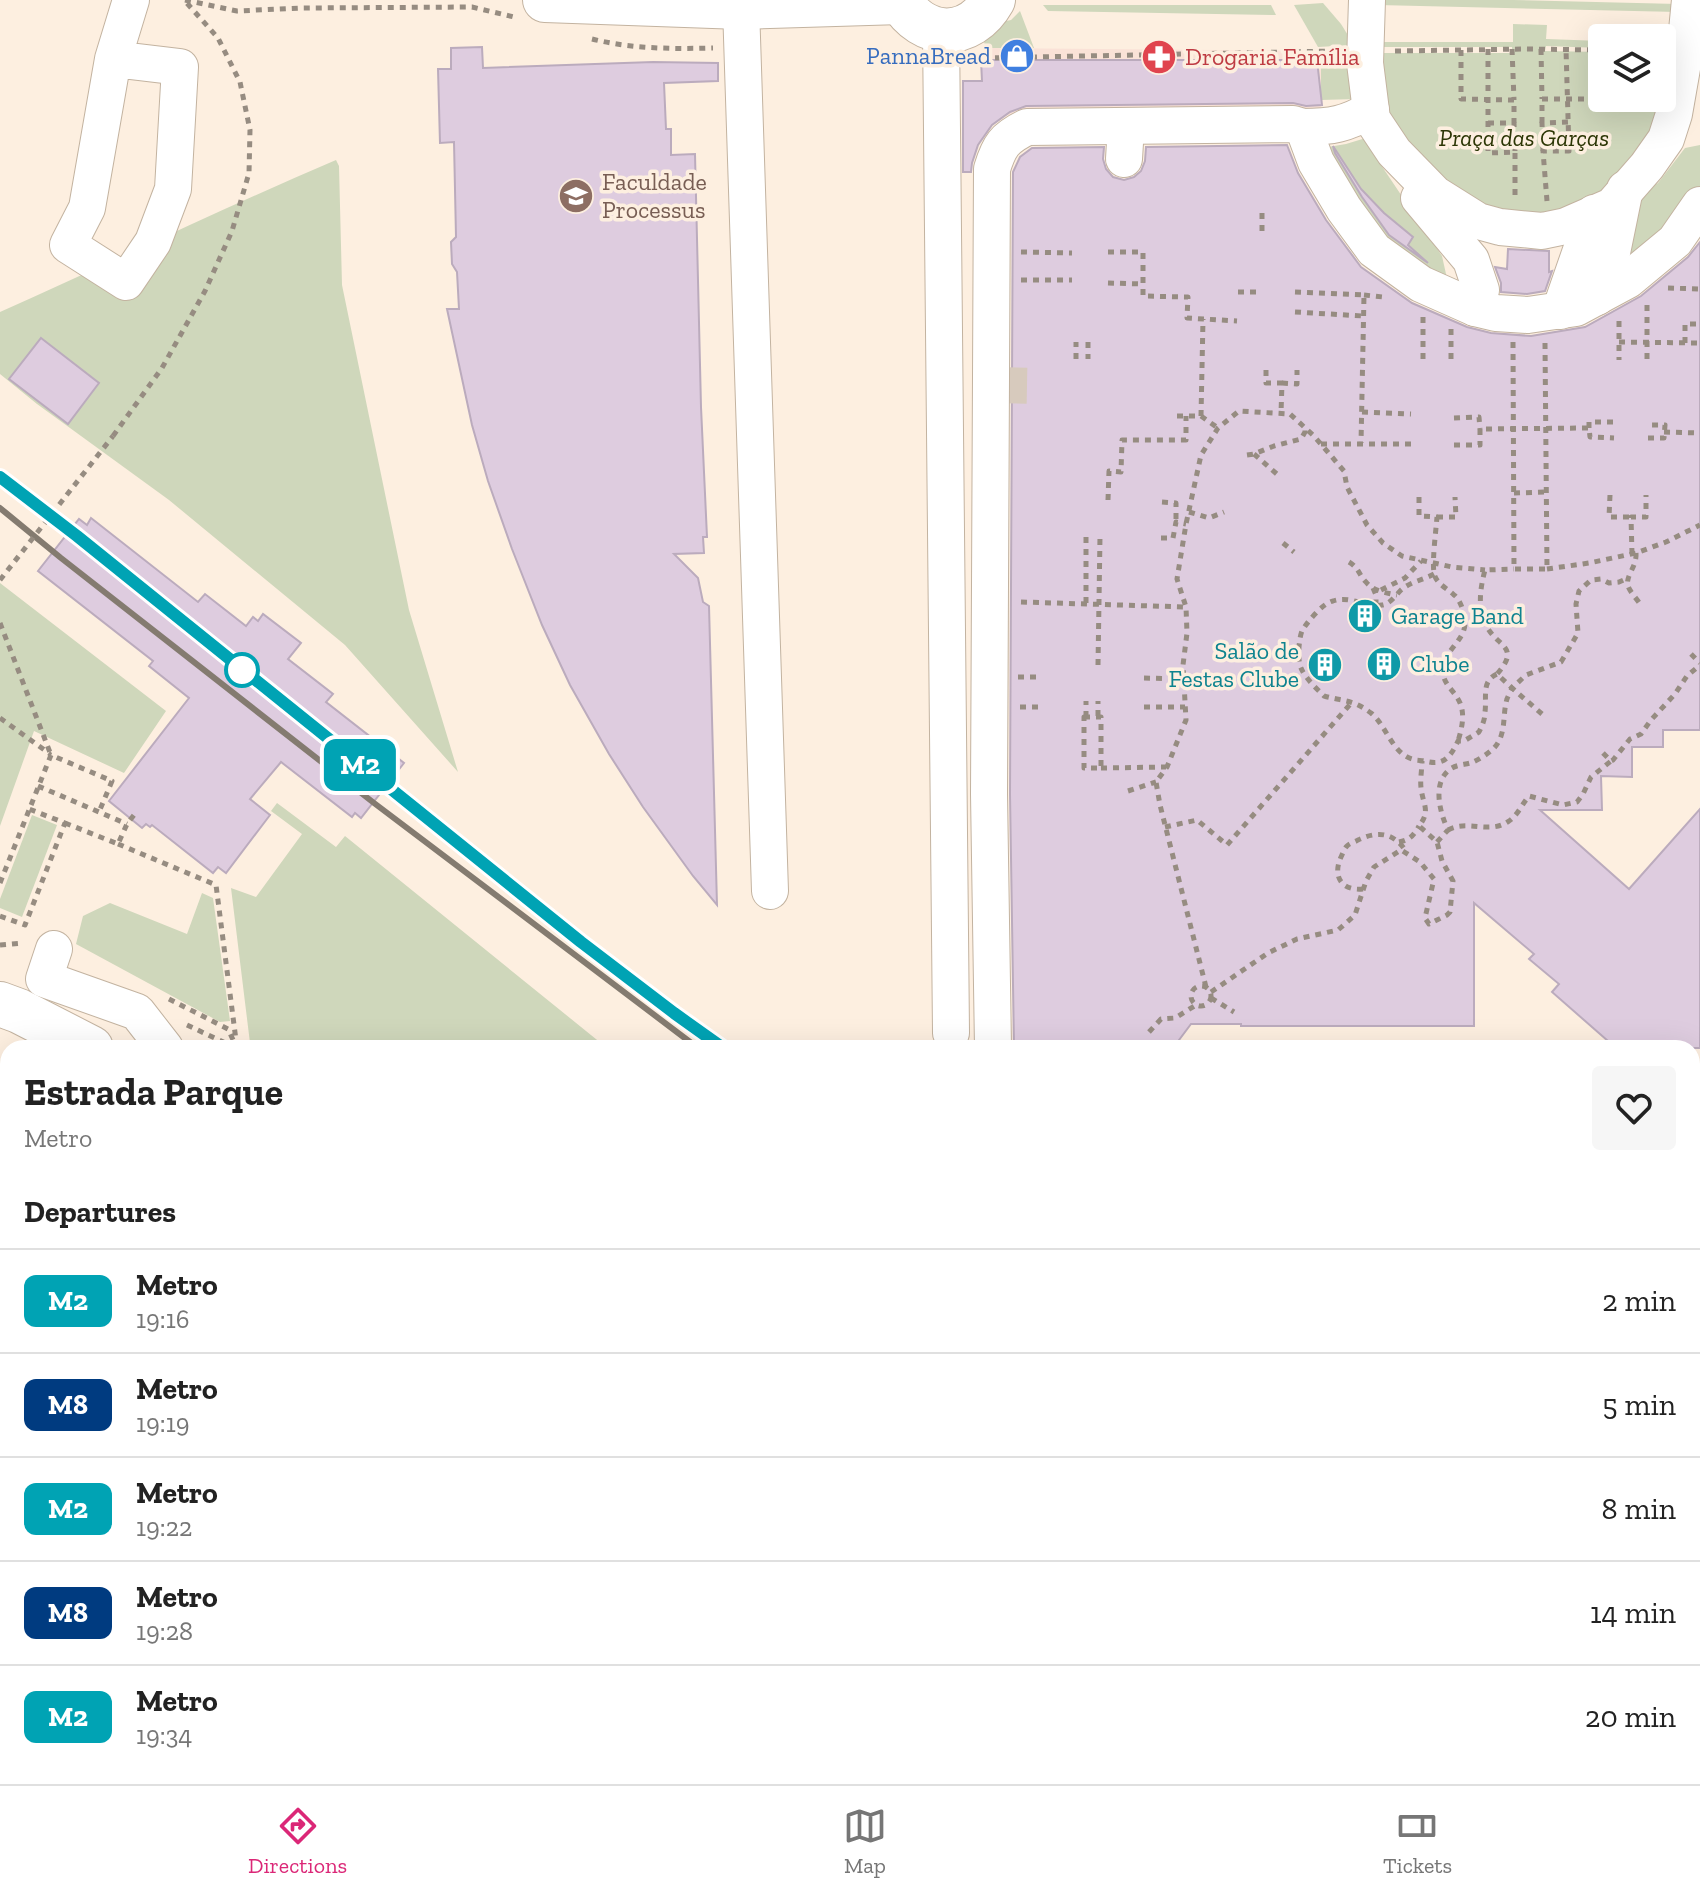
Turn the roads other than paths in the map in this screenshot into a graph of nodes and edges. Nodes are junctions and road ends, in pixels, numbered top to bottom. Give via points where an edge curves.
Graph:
1 (131, 0) edge
2 (545, 0) edge
3 (993, 0) edge
4 (1367, 0) edge
5 (1690, 0) edge
6 (900, 1) edge
7 (741, 7) junction
8 (941, 44) junction
9 (113, 59) junction
10 (1687, 116) edge
11 (1378, 124) junction
12 (1303, 127) junction
13 (1435, 194) junction
14 (1610, 203) junction
15 (1700, 205) edge
16 (1519, 309) junction
17 (770, 891) dead end
18 (54, 949) dead end
19 (0, 1004) edge
20 (951, 1033) dead end
21 (75, 1040) edge
22 (159, 1040) edge
23 (993, 1040) edge

1 - 9 street
2 - 7 main road
3 - 8 main road via 973,23
4 - 11 street via 1365,63
5 - 10 street
6 - 7 main road
6 - 8 main road
7 - 17 street
8 - 20 street
9 - 9 street via 87,208 68,245 126,282 153,242 173,189 180,67
10 - 14 street
11 - 12 street
11 - 13 street via 1394,152
11 - 16 street via 1381,151 1456,240 1448,254 1459,285
12 - 16 street via 1316,162 1374,250 1421,284
12 - 23 street via 1116,142 1027,127 1009,136 997,151 992,169 1005,423 989,794
13 - 14 street via 1478,221 1532,230 1566,226
13 - 16 street via 1486,241
14 - 16 street
15 - 16 street via 1675,241 1628,280
18 - 22 street via 44,979 137,1012
19 - 21 main road

